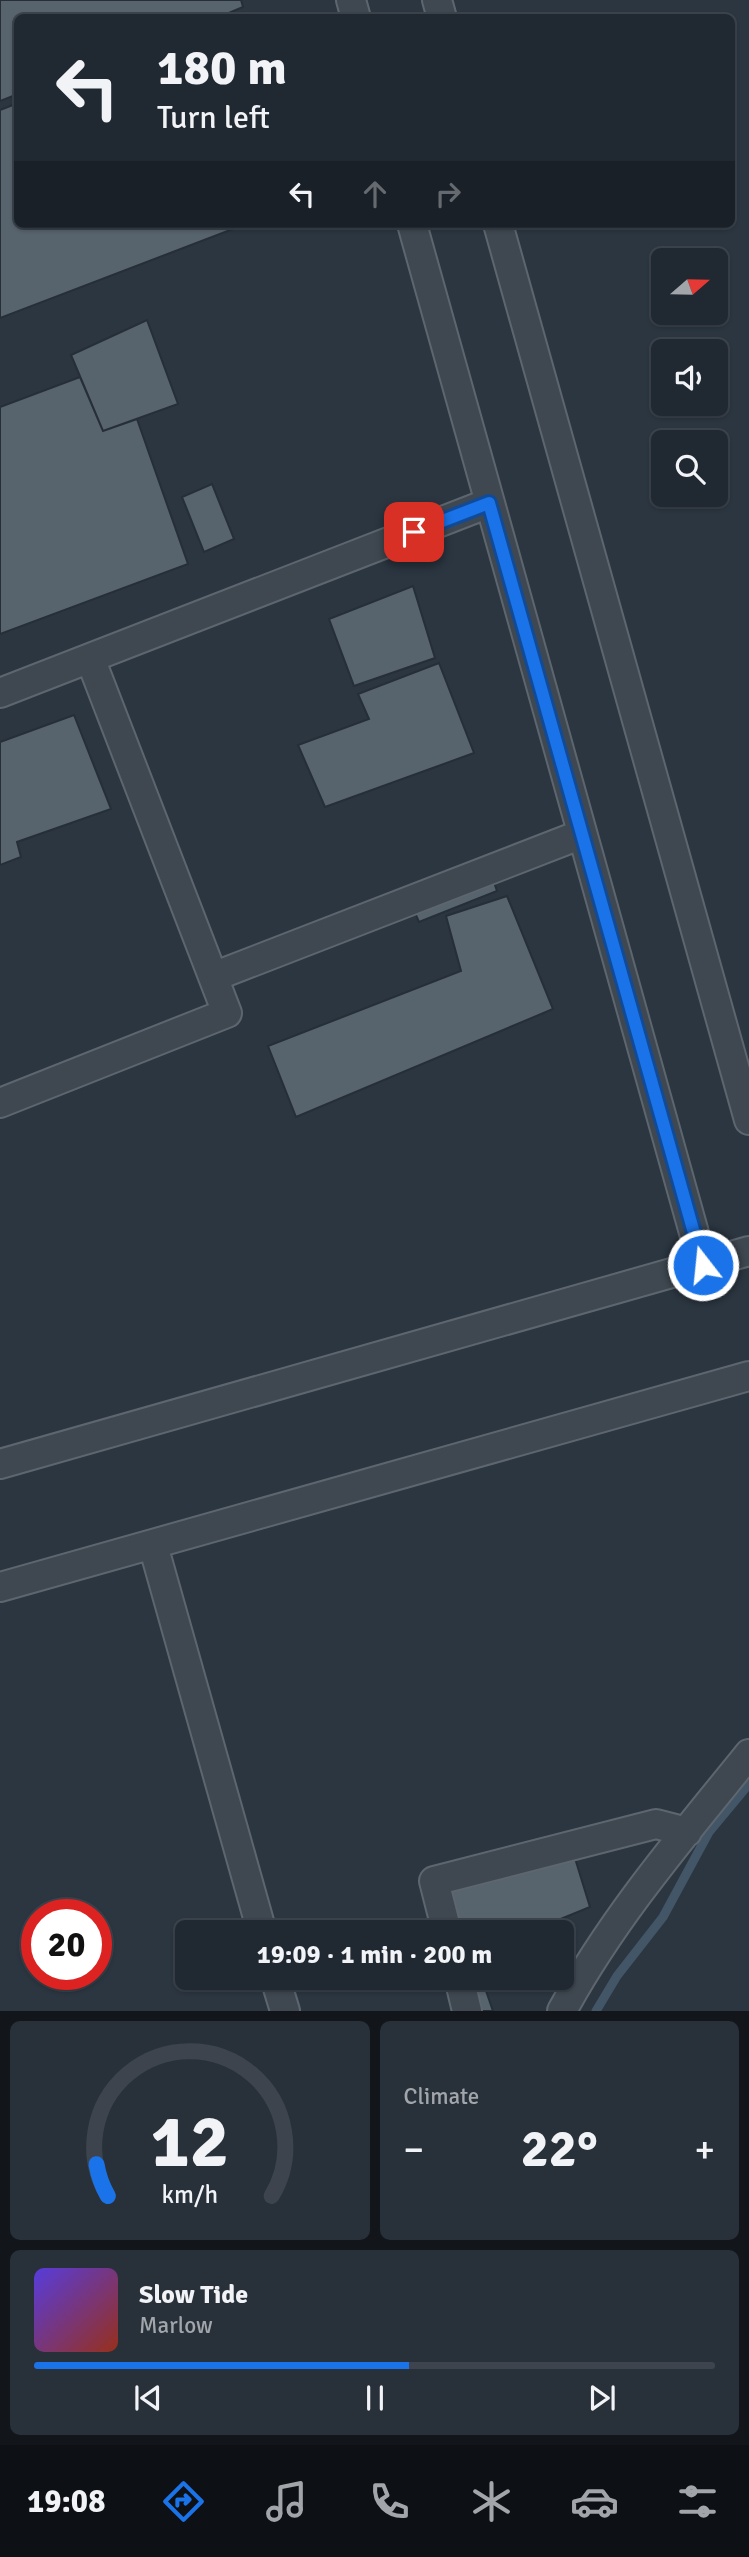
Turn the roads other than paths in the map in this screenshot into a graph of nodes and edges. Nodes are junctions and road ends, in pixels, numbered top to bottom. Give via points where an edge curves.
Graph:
1 (413, 228) edge
2 (499, 228) edge
3 (489, 503) junction
4 (90, 658) junction
5 (0, 693) edge
6 (582, 834) junction
7 (213, 976) junction
8 (0, 1103) edge
9 (749, 1120) edge
10 (749, 1251) edge
11 (703, 1265) junction
12 (749, 1376) edge
13 (0, 1464) edge
14 (153, 1545) junction
15 (0, 1587) edge
16 (749, 1754) edge
17 (687, 1832) junction
18 (259, 1920) edge
19 (444, 1920) edge
20 (279, 1990) edge
21 (462, 1990) edge
22 (285, 2011) edge
23 (467, 2011) edge
24 (562, 2011) edge

1 - 3 street
2 - 9 street
3 - 4 street
3 - 6 street
4 - 5 street
4 - 7 street
6 - 7 street
6 - 11 street
7 - 8 street via 228,1013
10 - 11 street
11 - 13 street
12 - 14 street
14 - 15 street
14 - 18 street
16 - 17 street
17 - 19 street via 656,1824 434,1881
17 - 24 street via 625,1909
20 - 22 street
21 - 23 street

